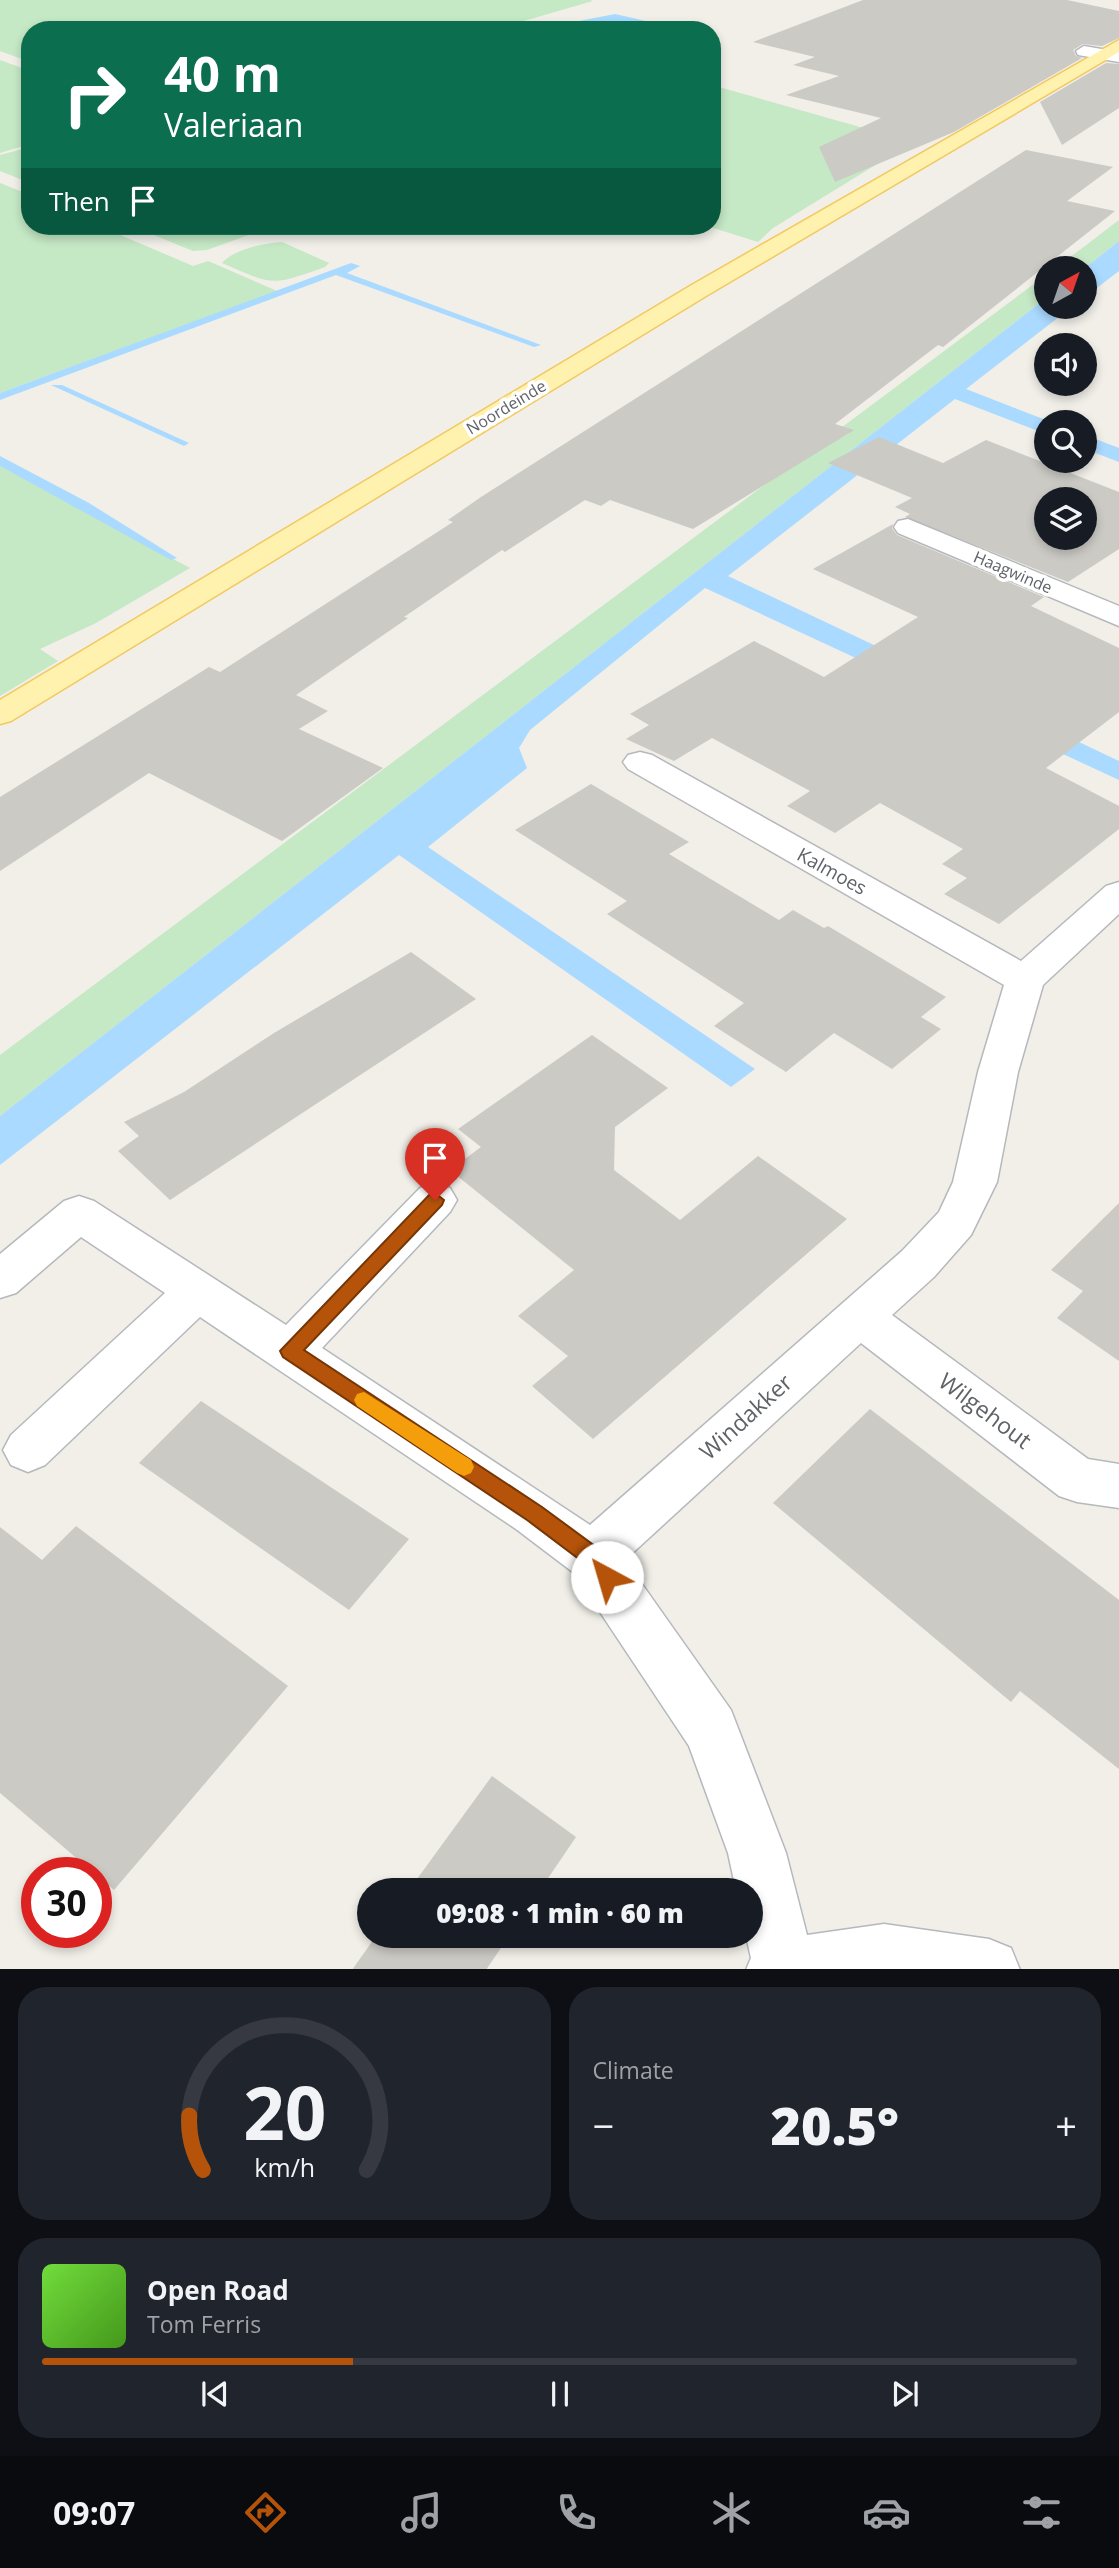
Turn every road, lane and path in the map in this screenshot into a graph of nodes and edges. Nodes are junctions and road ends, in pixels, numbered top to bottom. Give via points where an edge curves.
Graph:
1 (1119, 31) edge
2 (1084, 51) junction
3 (1114, 52) edge
4 (1014, 104) junction
5 (908, 527) dead end
6 (1119, 617) edge
7 (0, 714) edge
8 (640, 762) dead end
9 (1119, 894) edge
10 (1025, 980) junction
11 (435, 1200) dead end
12 (0, 1280) edge
13 (197, 1290) junction
14 (859, 1316) junction
15 (290, 1351) junction
16 (28, 1450) dead end
17 (1119, 1486) edge
18 (592, 1556) junction
19 (781, 1968) edge
20 (989, 1969) edge

1 - 2 main road, Noordeinde
2 - 3 street
2 - 4 main road, Noordeinde
3 - 4 main road, Noordeinde
4 - 7 main road, Noordeinde
5 - 6 street, Haagwinde
8 - 10 street, Kalmoes
9 - 10 street, Windakker
10 - 14 street, Windakker via 998,1073 975,1182 955,1223 918,1264
11 - 15 street
12 - 13 street via 79,1213
13 - 15 street
13 - 16 street
14 - 17 street, Wilgehout via 1077,1480
14 - 18 street, Windakker
15 - 18 street
18 - 19 street via 711,1730 757,1853
19 - 20 street via 884,1955

